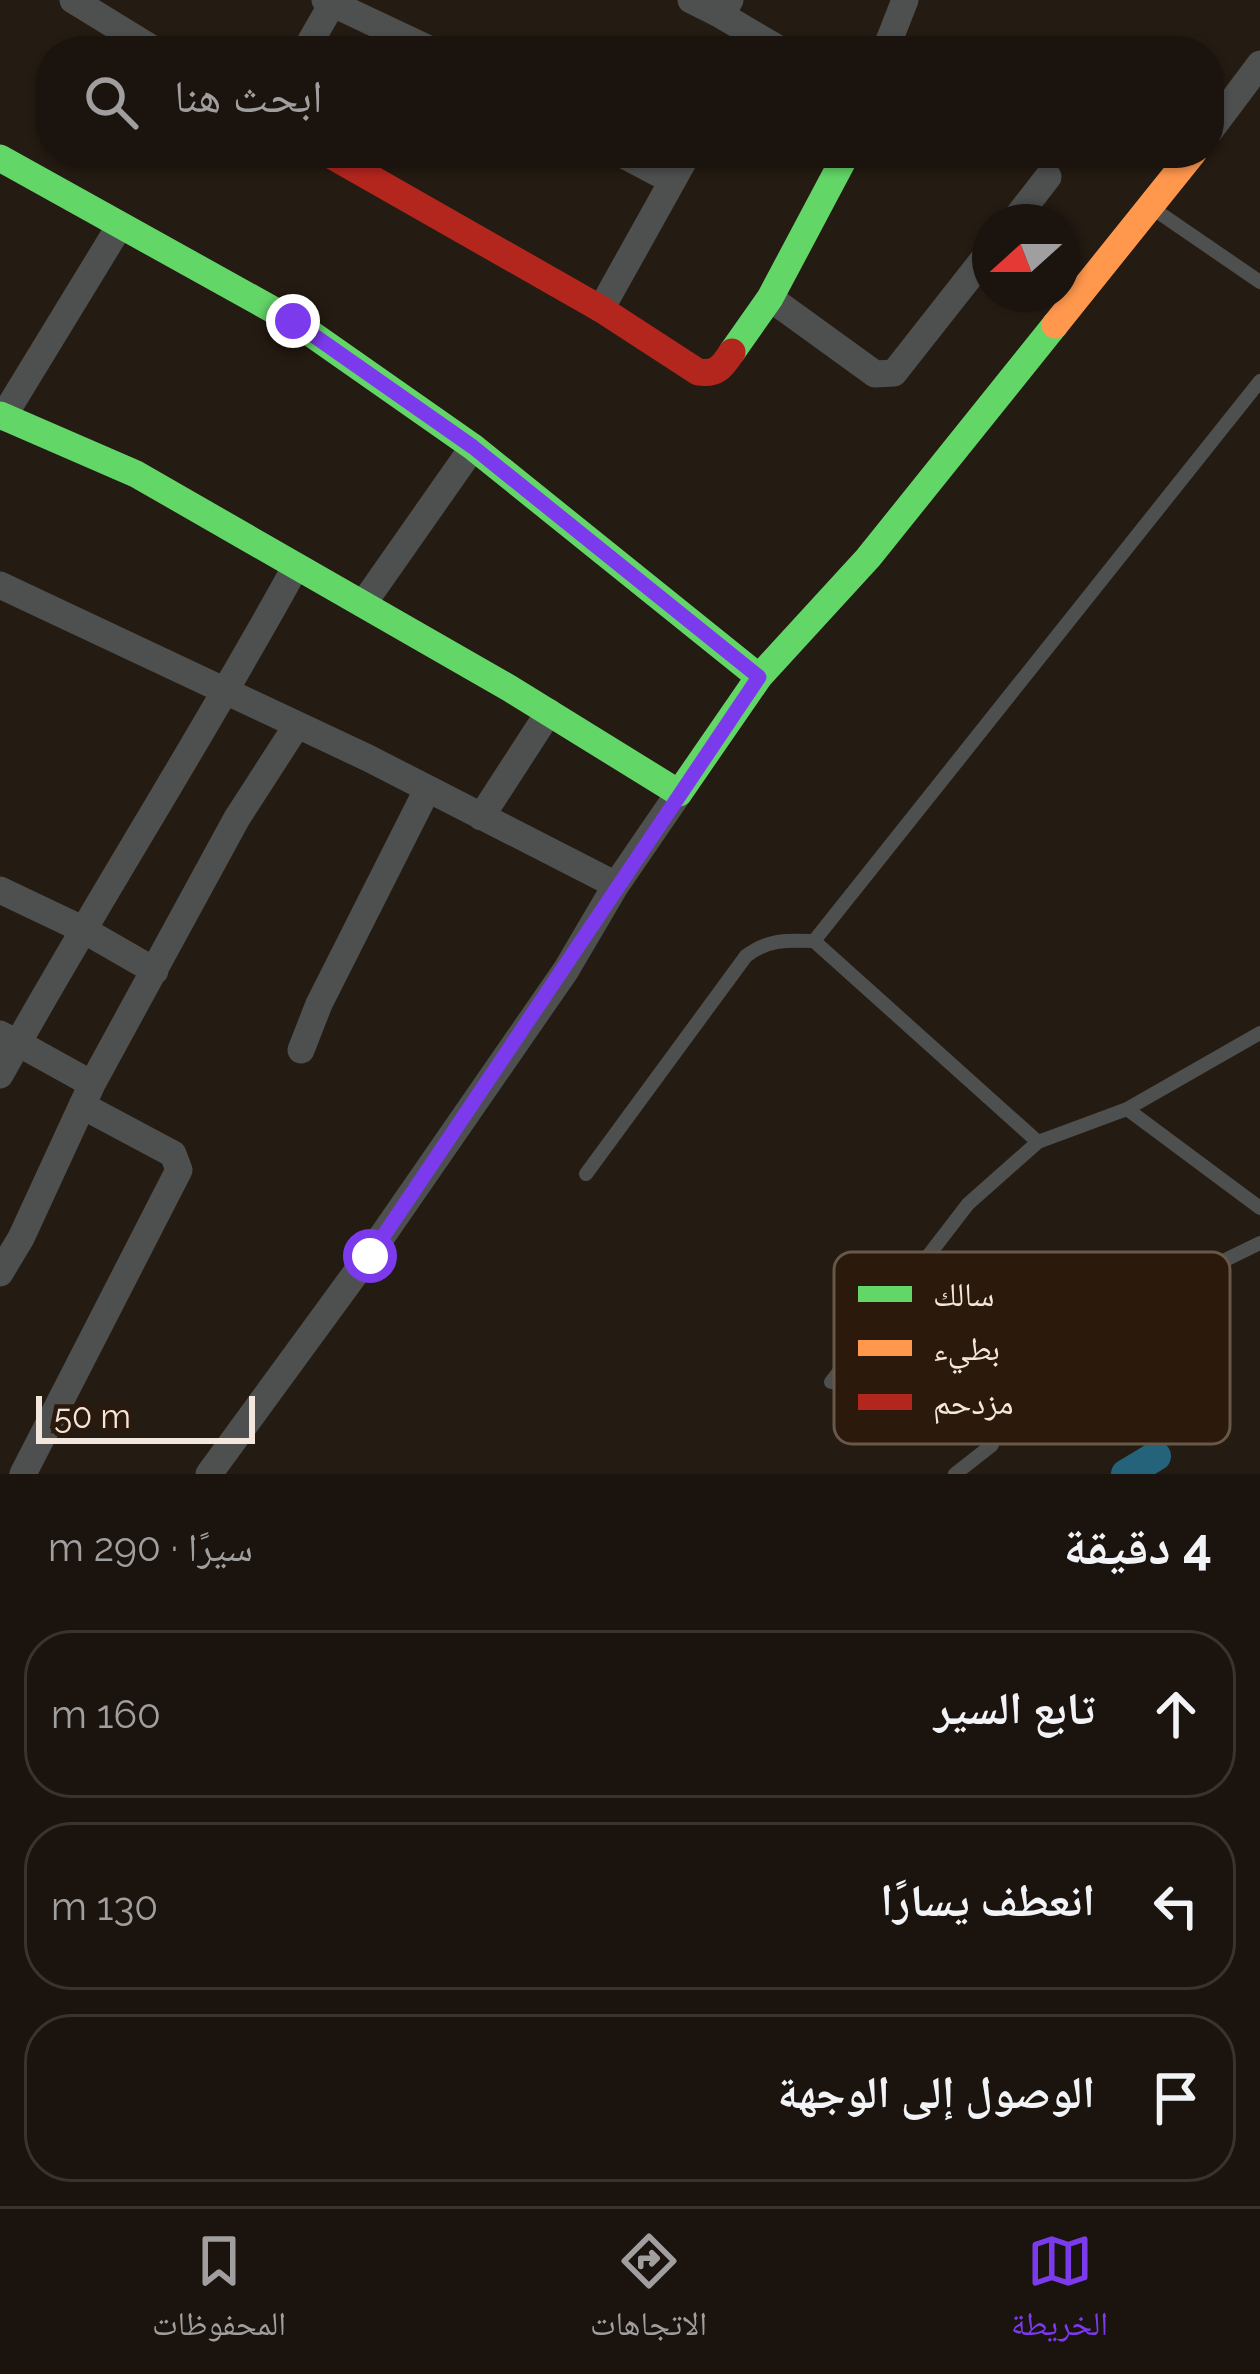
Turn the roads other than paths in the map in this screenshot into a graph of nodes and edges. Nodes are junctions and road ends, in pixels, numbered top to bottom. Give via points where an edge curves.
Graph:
1 (73, 0) edge
2 (692, 0) edge
3 (905, 0) edge
4 (328, 2) edge
5 (725, 7) edge
6 (132, 36) edge
7 (312, 36) edge
8 (405, 36) edge
9 (753, 36) edge
10 (891, 36) edge
11 (1260, 64) edge
12 (1224, 112) edge
13 (0, 158) edge
14 (353, 168) edge
15 (647, 168) edge
16 (679, 168) edge
17 (839, 168) edge
18 (1182, 168) edge
19 (1048, 177) dead end
20 (671, 181) junction
21 (1027, 204) edge
22 (1152, 208) junction
23 (119, 227) junction
24 (972, 274) edge
25 (1260, 282) edge
26 (770, 298) junction
27 (601, 309) junction
28 (1260, 381) edge
29 (2, 416) edge
30 (473, 447) junction
31 (296, 566) junction
32 (0, 585) edge
33 (363, 604) junction
34 (759, 677) junction
35 (227, 692) junction
36 (548, 712) junction
37 (297, 725) junction
38 (427, 790) junction
39 (679, 793) junction
40 (481, 817) junction
41 (616, 885) junction
42 (0, 890) edge
43 (82, 929) junction
44 (814, 941) junction
45 (154, 971) junction
46 (1260, 1033) edge
47 (9, 1038) edge
48 (301, 1050) dead end
49 (0, 1075) edge
50 (88, 1095) junction
51 (1127, 1109) junction
52 (1038, 1142) junction
53 (586, 1174) dead end
54 (1260, 1208) edge
55 (1260, 1243) edge
56 (931, 1252) edge
57 (1230, 1258) edge
58 (0, 1273) edge
59 (834, 1378) edge
60 (831, 1382) dead end
61 (992, 1445) dead end
62 (23, 1474) edge
63 (208, 1474) edge
64 (955, 1474) edge

1 - 6 street
2 - 5 street
3 - 10 street
4 - 7 street
4 - 8 street
5 - 9 street
11 - 12 street
13 - 23 street
14 - 27 street
15 - 20 street
16 - 20 street
17 - 26 street
18 - 22 street
19 - 21 street
20 - 27 street
22 - 25 lane
22 - 34 street via 868,558
23 - 29 street
23 - 30 street via 293,321
24 - 26 street via 885,376
26 - 27 street via 722,369 710,374
28 - 44 lane
29 - 31 street via 136,474
30 - 33 street
30 - 34 street
31 - 33 street
31 - 35 street
32 - 35 street
33 - 36 street
34 - 39 street
35 - 37 street
35 - 43 street
36 - 39 street
36 - 40 street
37 - 38 street
37 - 45 street
38 - 40 street
38 - 48 street
39 - 41 street
40 - 41 street
41 - 63 street via 370,1256
42 - 43 street
43 - 45 street
43 - 47 street
44 - 52 lane
44 - 53 lane via 778,939 746,956
45 - 50 street
46 - 51 lane
47 - 49 street
47 - 50 street
50 - 58 street
50 - 62 street via 173,1154 179,1170
51 - 52 lane
51 - 54 lane
52 - 56 lane via 968,1204
55 - 57 lane
59 - 60 lane
61 - 64 lane

